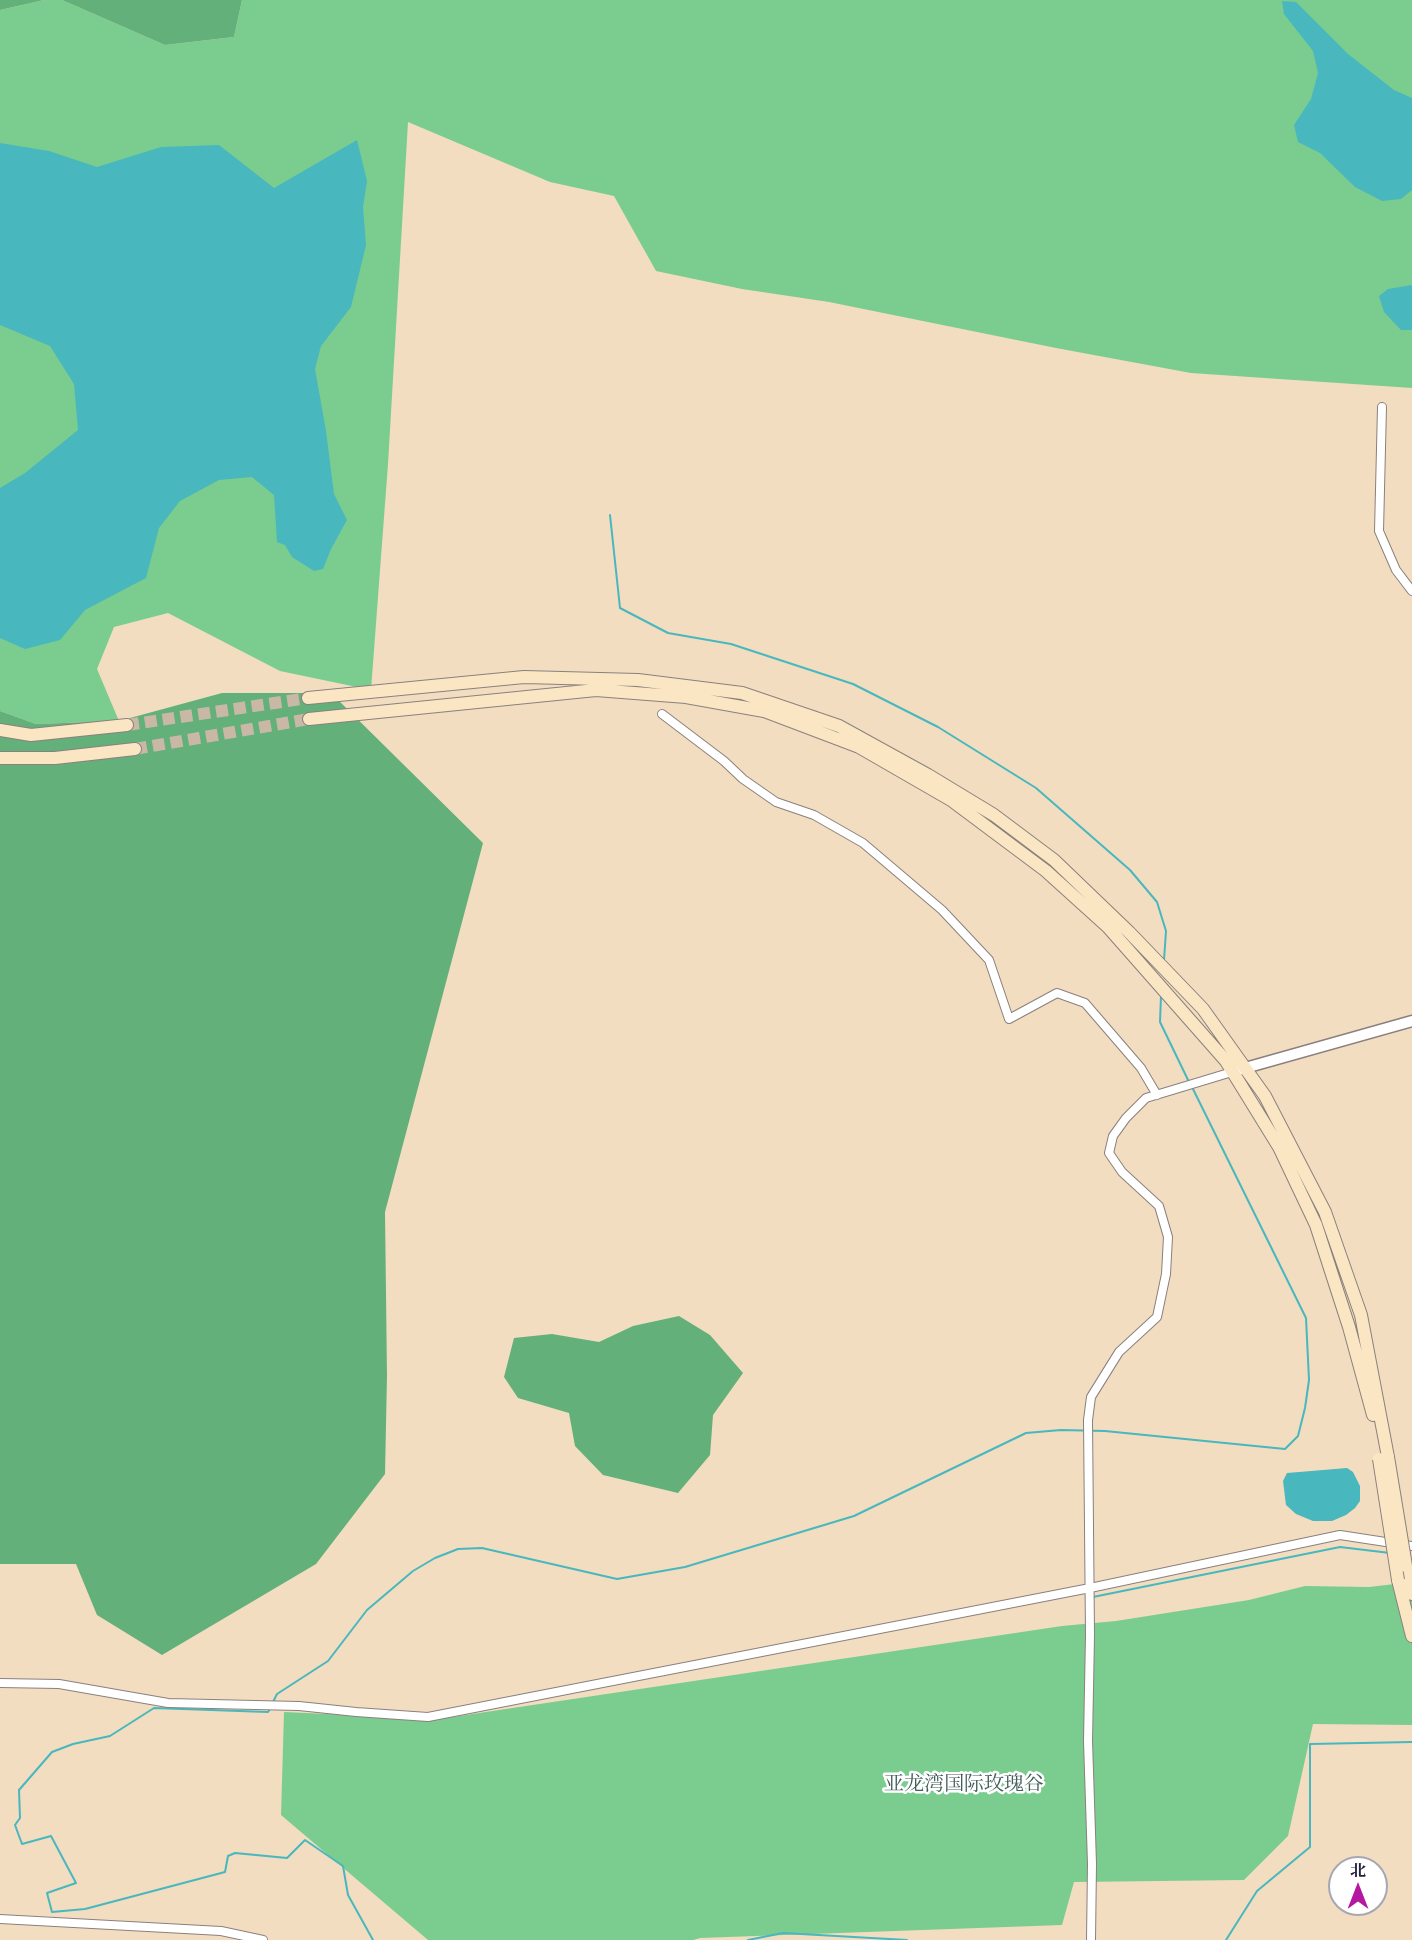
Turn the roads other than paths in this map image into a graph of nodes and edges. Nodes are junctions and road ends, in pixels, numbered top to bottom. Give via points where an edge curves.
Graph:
1 (1382, 407) dead end
2 (1412, 591) edge
3 (308, 698) tunnel mouth
4 (662, 714) dead end
5 (309, 719) tunnel mouth
6 (127, 725) tunnel mouth
7 (0, 730) edge
8 (135, 749) tunnel mouth
9 (0, 758) edge
10 (1032, 843) junction
11 (1026, 856) junction
12 (1066, 880) junction
13 (1412, 1021) edge
14 (1246, 1068) junction
15 (1232, 1072) joint
16 (1157, 1095) junction
17 (1383, 1458) junction
18 (1412, 1546) edge
19 (1090, 1588) junction
20 (1412, 1594) edge
21 (1412, 1636) edge
22 (0, 1683) edge
23 (0, 1918) edge
24 (263, 1940) edge
25 (1091, 1940) edge

1 - 2 street via 1379,531 1396,570
3 - 10 main road via 524,677 638,680 742,693 839,726 947,786
4 - 16 street via 776,802 814,815 863,843 942,910 989,960 1009,1019 1057,993 1086,1003 1141,1068
5 - 11 main road via 596,690 686,697 764,711 859,747 951,800
6 - 7 main road via 32,735
8 - 9 main road via 55,758
10 - 11 main road via 1041,858
10 - 12 main road via 1054,860
11 - 12 main road
12 - 14 main road via 1129,932 1203,1009
12 - 17 main road via 1226,1061 1279,1147 1316,1225 1349,1328
13 - 14 street
14 - 15 street
14 - 17 main road via 1265,1096 1325,1212 1361,1315
15 - 16 street
16 - 19 street via 1146,1098 1126,1118 1113,1136 1109,1153 1122,1172 1159,1206 1168,1238 1157,1317 1119,1352 1091,1398
17 - 20 main road, bridge
17 - 21 main road, bridge via 1398,1580
18 - 19 street via 1340,1535
19 - 22 street via 428,1716 299,1706 168,1703 59,1684
19 - 25 street
23 - 24 street via 221,1931

